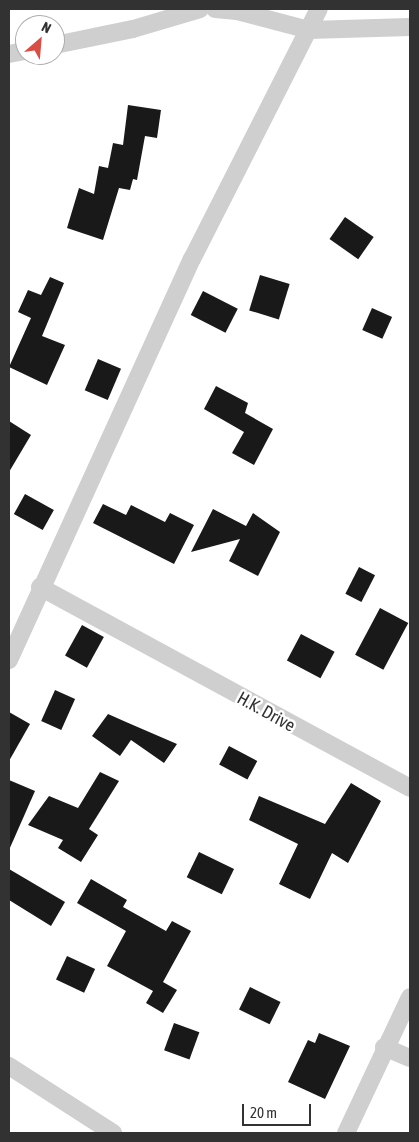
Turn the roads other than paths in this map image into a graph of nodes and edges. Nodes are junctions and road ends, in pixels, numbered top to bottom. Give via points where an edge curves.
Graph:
1 (200, 9) edge
2 (215, 9) edge
3 (320, 9) edge
4 (410, 27) edge
5 (309, 30) junction
6 (65, 43) edge
7 (40, 587) junction
8 (9, 660) edge
9 (410, 788) edge
10 (410, 996) edge
11 (384, 1047) junction
12 (410, 1058) edge
13 (9, 1066) edge
14 (113, 1133) edge
15 (346, 1133) edge

1 - 6 street via 133,29
2 - 5 street via 237,11
3 - 5 street
4 - 5 street
5 - 7 street via 192,259
7 - 8 street
7 - 9 street, H.K. Drive
10 - 11 street
11 - 12 street
11 - 15 street
13 - 14 street

